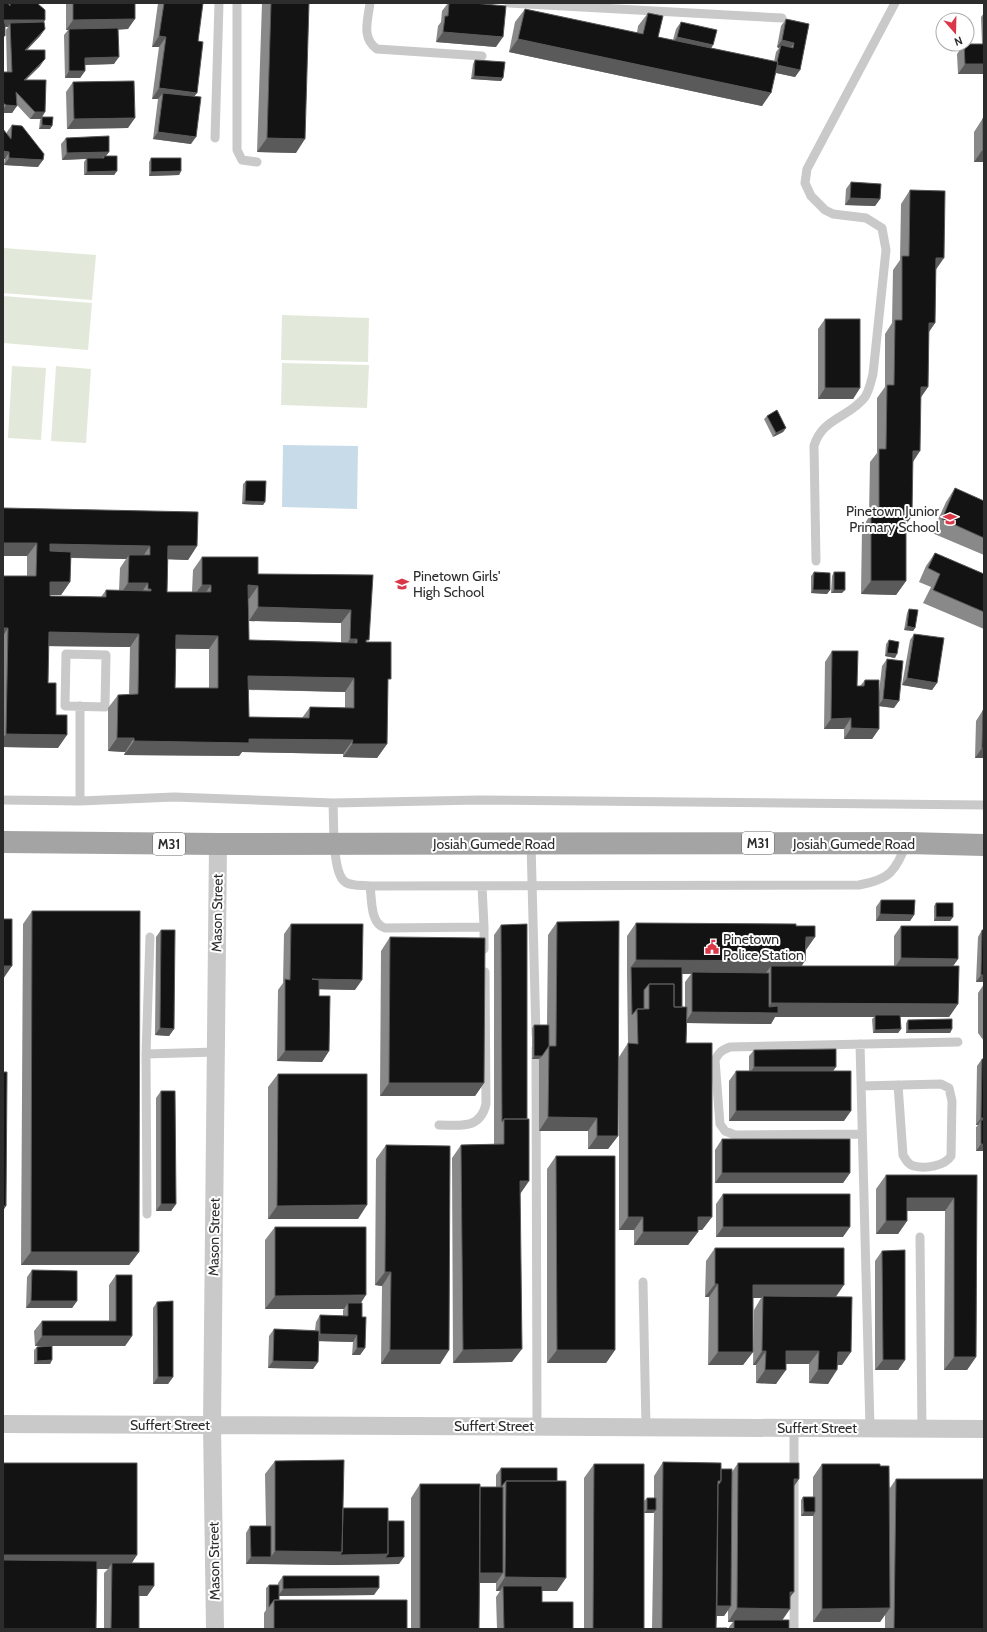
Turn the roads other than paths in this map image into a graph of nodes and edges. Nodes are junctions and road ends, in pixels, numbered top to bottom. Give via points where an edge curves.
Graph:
1 (219, 3) edge
2 (236, 3) edge
3 (370, 3) edge
4 (509, 3) edge
5 (895, 3) edge
6 (782, 18) dead end
7 (482, 56) dead end
8 (215, 138) dead end
9 (257, 162) dead end
10 (816, 561) dead end
11 (80, 706) junction
12 (3, 800) edge
13 (80, 801) junction
14 (333, 803) junction
15 (984, 805) edge
16 (3, 842) edge
17 (907, 843) junction
18 (218, 844) junction
19 (334, 844) junction
20 (532, 844) junction
21 (984, 845) edge
22 (370, 886) junction
23 (482, 886) junction
24 (532, 886) junction
25 (484, 926) junction
26 (150, 937) dead end
27 (958, 1042) dead end
28 (860, 1044) junction
29 (216, 1052) junction
30 (146, 1054) junction
31 (898, 1085) junction
32 (861, 1086) junction
33 (439, 1125) dead end
34 (862, 1134) junction
35 (148, 1214) dead end
36 (920, 1237) dead end
37 (643, 1282) dead end
38 (3, 1424) edge
39 (212, 1425) junction
40 (537, 1427) junction
41 (646, 1427) junction
42 (794, 1428) junction
43 (870, 1428) junction
44 (922, 1429) junction
45 (984, 1429) edge
46 (215, 1629) edge
47 (794, 1629) edge

1 - 8 lane
2 - 9 lane via 237,150 242,160
3 - 7 lane via 367,38 377,49
4 - 6 lane
5 - 10 lane via 806,169 805,183 818,204 833,214 866,218 882,228 886,250 870,388 857,405 825,426 817,436 814,446
11 - 11 lane via 65,706 66,654 106,655 105,707
11 - 13 lane
12 - 13 lane
13 - 14 lane via 174,797
14 - 15 lane via 479,800
14 - 19 lane
16 - 18 main road, Josiah Gumede Road / M31
17 - 20 main road, Josiah Gumede Road / M31
17 - 21 main road, Josiah Gumede Road / M31
17 - 24 lane via 897,867 888,876 859,885
18 - 19 main road, Josiah Gumede Road / M31
18 - 29 street, Mason Street
19 - 20 main road, Josiah Gumede Road / M31
19 - 22 lane via 343,880 350,884
20 - 24 lane
22 - 23 lane
22 - 25 lane via 375,922 384,928
23 - 24 lane
23 - 25 lane
24 - 40 lane via 536,1028
25 - 33 lane via 486,1104 477,1121 470,1124
26 - 30 lane
27 - 28 lane
28 - 32 lane
28 - 34 lane via 730,1047 718,1053 715,1060 720,1124 725,1131 735,1135
29 - 30 lane
29 - 39 street, Mason Street
30 - 35 lane
31 - 31 lane via 941,1084 949,1088 952,1101 951,1156 948,1161 939,1166 914,1166 907,1163 903,1155
31 - 32 lane
32 - 34 lane
34 - 43 lane
36 - 44 lane
37 - 41 lane
38 - 39 street, Suffert Street
39 - 40 street, Suffert Street
39 - 46 street, Mason Street
40 - 41 street, Suffert Street
41 - 42 street, Suffert Street
42 - 43 street, Suffert Street
42 - 47 lane
43 - 44 street, Suffert Street
44 - 45 street, Suffert Street

